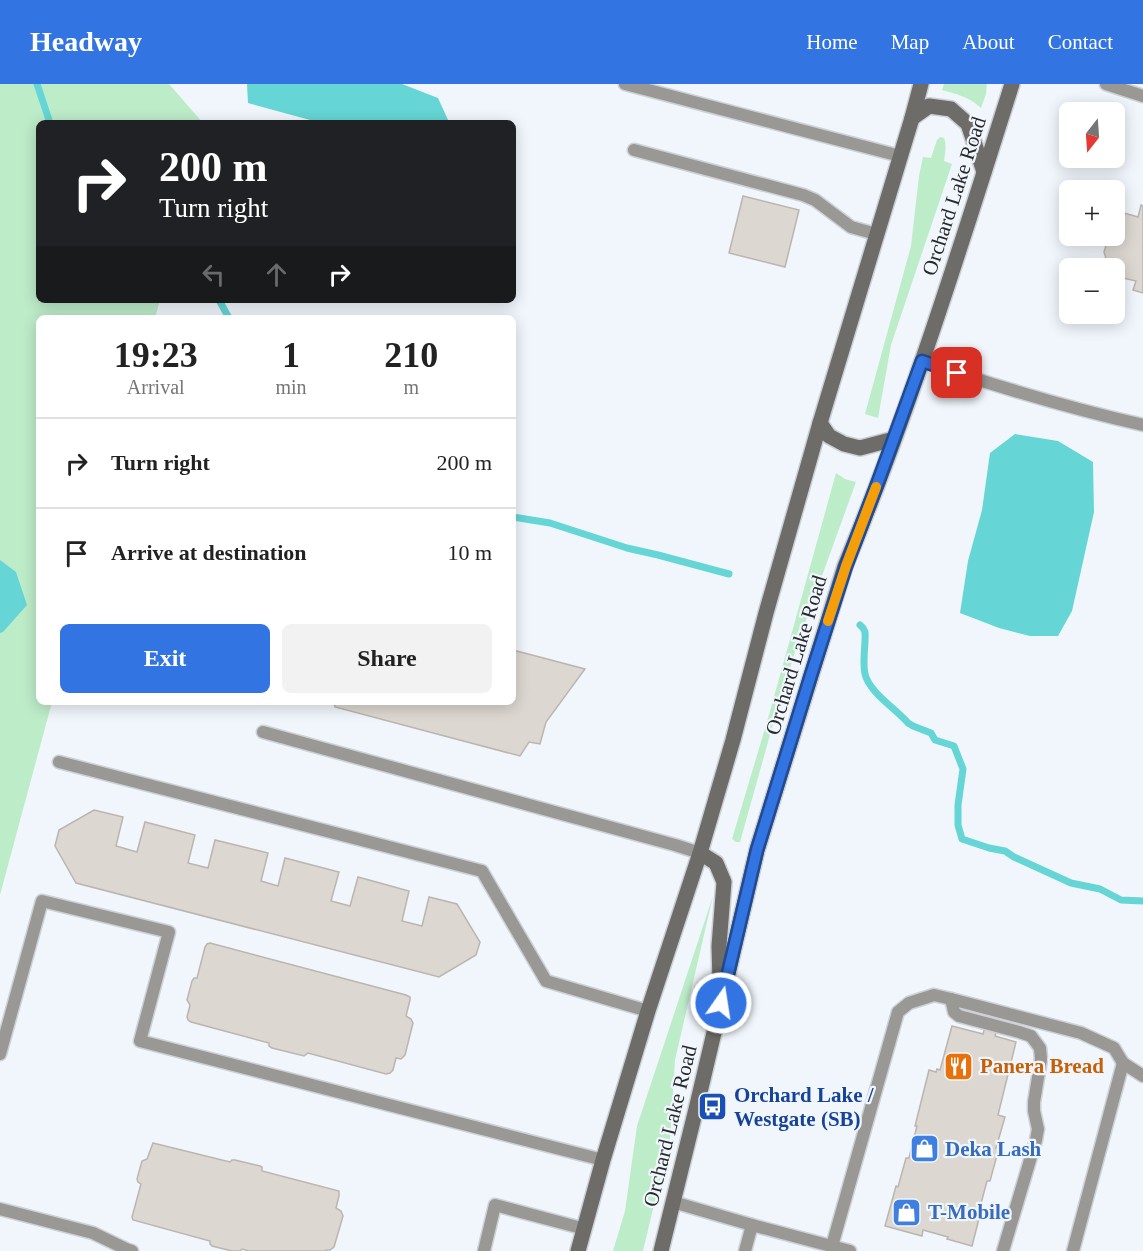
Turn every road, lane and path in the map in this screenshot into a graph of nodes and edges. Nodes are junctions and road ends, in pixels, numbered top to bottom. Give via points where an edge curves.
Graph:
1 (625, 84) edge
2 (921, 84) edge
3 (1012, 84) edge
4 (1106, 84) edge
5 (1143, 96) edge
6 (912, 118) junction
7 (634, 150) dead end
8 (900, 156) junction
9 (984, 172) junction
10 (876, 234) junction
11 (922, 361) junction
12 (820, 423) junction
13 (1143, 425) edge
14 (894, 439) junction
15 (263, 732) dead end
16 (59, 762) dead end
17 (700, 853) junction
18 (951, 999) junction
19 (721, 1003) junction
20 (648, 1011) junction
21 (0, 1054) edge
22 (1123, 1063) junction
23 (1143, 1076) edge
24 (603, 1160) junction
25 (673, 1202) junction
26 (0, 1209) edge
27 (752, 1225) junction
28 (585, 1229) junction
29 (832, 1246) junction
30 (132, 1251) edge
31 (484, 1251) edge
32 (578, 1251) edge
33 (661, 1251) edge
34 (745, 1251) edge
35 (850, 1251) edge
36 (1004, 1251) edge
37 (1072, 1251) edge

1 - 8 lane
2 - 6 main road, Orchard Lake Road
3 - 9 main road, Orchard Lake Road
4 - 5 lane
6 - 8 main road, Orchard Lake Road
6 - 9 main road via 929,106 951,109 968,124
7 - 10 lane via 803,195 851,227
8 - 10 main road, Orchard Lake Road
9 - 11 main road, Orchard Lake Road
10 - 12 main road, Orchard Lake Road
11 - 13 lane via 1026,396
11 - 14 main road, Orchard Lake Road
12 - 14 main road via 829,436 860,448
12 - 17 main road, Orchard Lake Road
14 - 19 main road, Orchard Lake Road via 846,566 760,838
15 - 17 lane
16 - 20 lane via 482,871 546,981
17 - 19 main road via 716,863 724,882 719,946
17 - 20 main road, Orchard Lake Road
18 - 22 lane via 1081,1033 1114,1048
18 - 29 lane via 934,994 898,1012
18 - 36 lane via 958,1016 1031,1036 1040,1048 1034,1102 1038,1129
19 - 25 main road, Orchard Lake Road
20 - 24 main road, Orchard Lake Road
21 - 24 lane via 42,901 169,932 140,1041
22 - 23 lane
22 - 37 lane
24 - 28 main road, Orchard Lake Road
25 - 27 lane
25 - 33 main road, Orchard Lake Road
26 - 30 lane via 93,1233
27 - 29 lane
27 - 34 lane
28 - 31 lane via 495,1205
28 - 32 main road, Orchard Lake Road
29 - 35 lane

